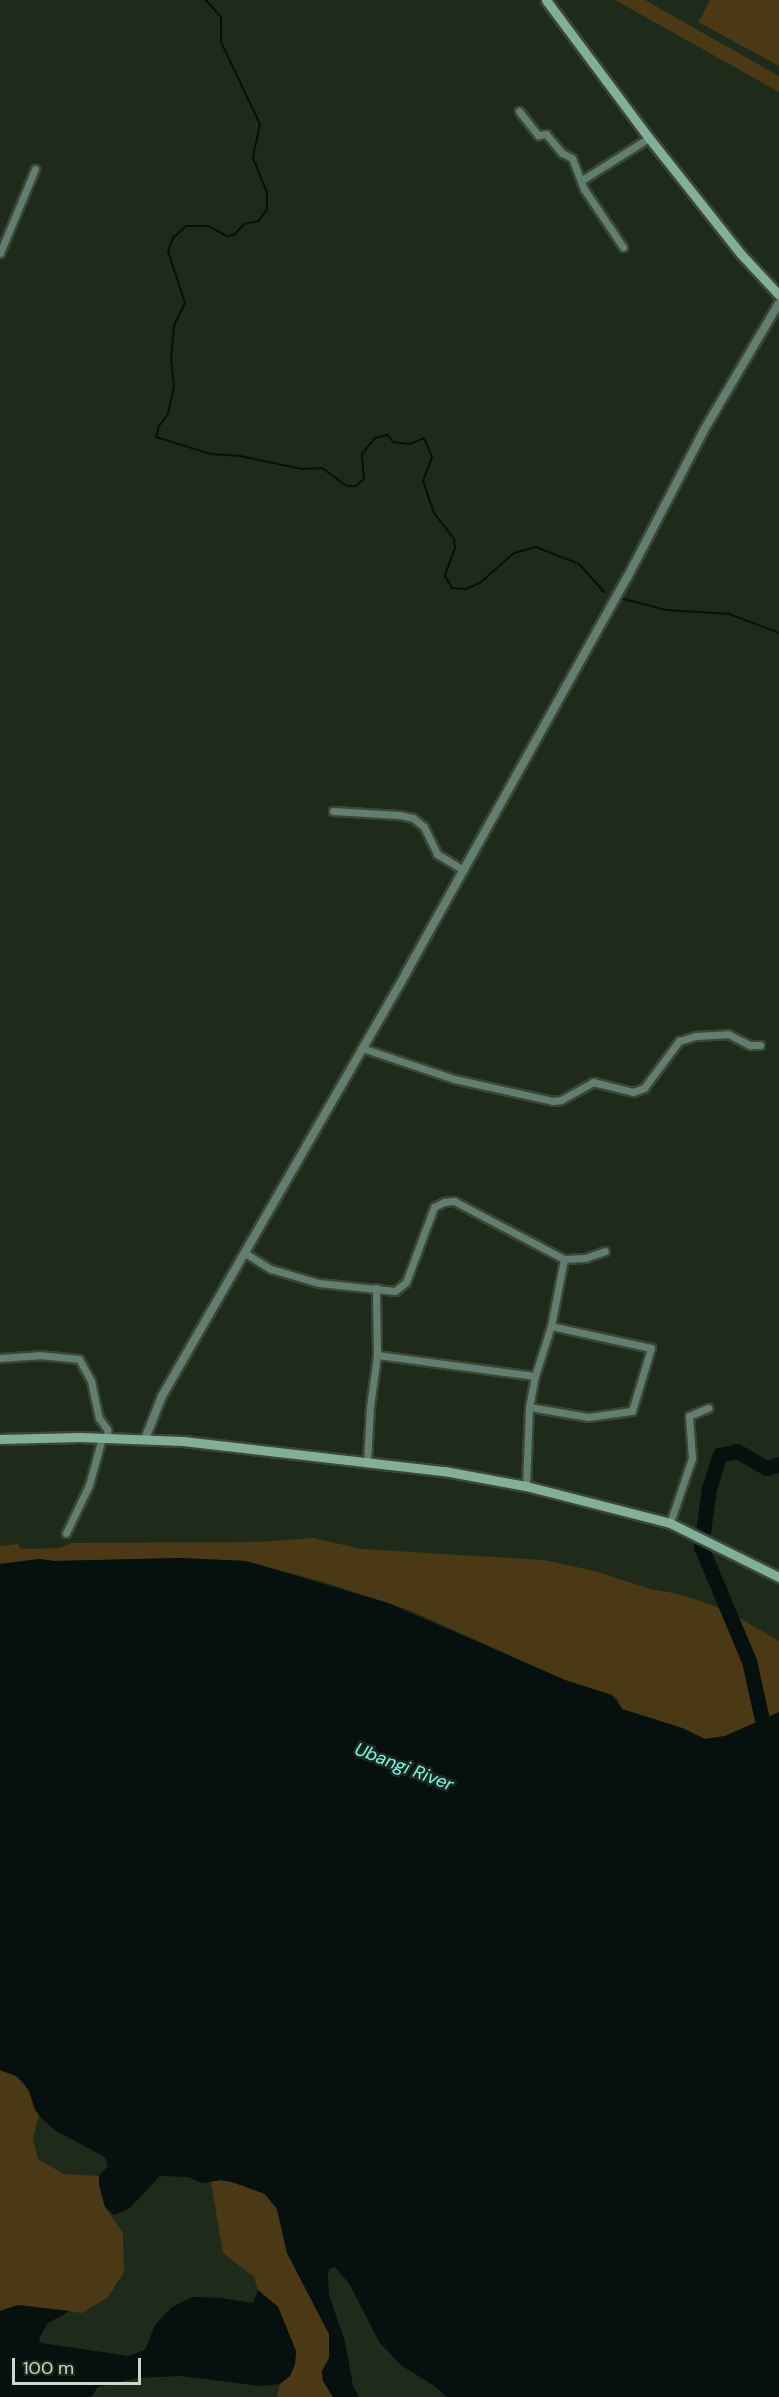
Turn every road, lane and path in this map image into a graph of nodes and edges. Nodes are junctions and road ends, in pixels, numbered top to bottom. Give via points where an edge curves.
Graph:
1 (546, 0) edge
2 (519, 111) dead end
3 (649, 138) junction
4 (35, 169) dead end
5 (582, 180) junction
6 (623, 247) dead end
7 (0, 253) edge
8 (779, 295) edge
9 (779, 303) edge
10 (333, 811) dead end
11 (464, 870) junction
12 (760, 1045) dead end
13 (362, 1048) junction
14 (604, 1251) dead end
15 (245, 1253) junction
16 (564, 1259) junction
17 (376, 1288) junction
18 (551, 1326) junction
19 (377, 1355) junction
20 (0, 1358) edge
21 (535, 1376) junction
22 (530, 1407) junction
23 (708, 1408) dead end
24 (105, 1438) junction
25 (0, 1439) edge
26 (145, 1439) junction
27 (367, 1462) junction
28 (526, 1486) junction
29 (673, 1524) junction
30 (66, 1533) dead end
31 (779, 1577) edge

1 - 3 main road
2 - 5 street via 538,135 546,134 562,153 572,158
3 - 5 street
3 - 8 main road via 740,253
4 - 7 street
5 - 6 street
9 - 11 street via 704,430 627,578
10 - 11 street via 413,818 424,827 437,854
11 - 13 street
12 - 13 street via 750,1045 728,1034 695,1036 679,1041 644,1089 633,1092 593,1082 553,1101 454,1079
13 - 15 street
14 - 16 street via 585,1258
15 - 17 street via 271,1269 318,1283
15 - 26 street via 162,1396
16 - 17 street via 454,1201 444,1202 434,1207 406,1282 395,1291
16 - 18 street
17 - 19 street
18 - 21 street
18 - 22 street via 651,1348 632,1411 588,1417
19 - 21 street
19 - 27 street
20 - 24 street via 39,1355 79,1359 91,1381 99,1418 107,1429
21 - 22 street
22 - 28 street
23 - 29 street via 689,1416 692,1458
24 - 25 main road
24 - 26 main road
24 - 30 street via 89,1485
26 - 27 main road
27 - 28 main road
28 - 29 main road
29 - 31 main road

